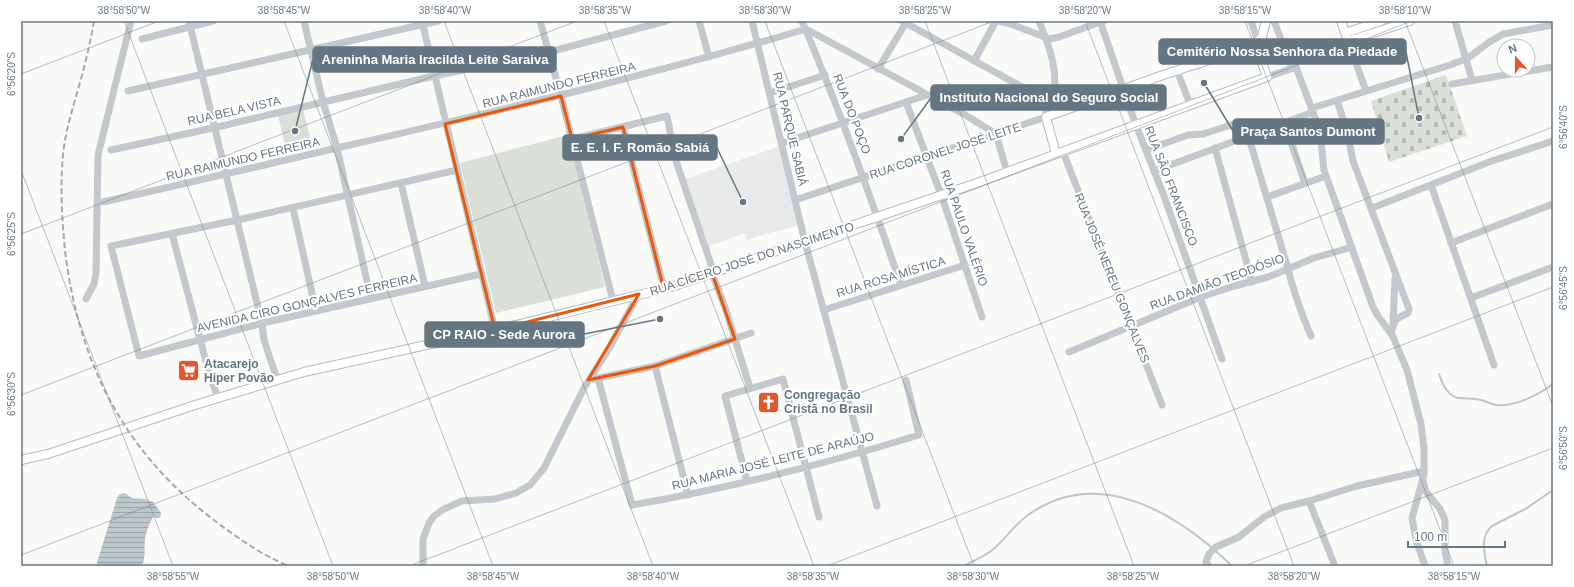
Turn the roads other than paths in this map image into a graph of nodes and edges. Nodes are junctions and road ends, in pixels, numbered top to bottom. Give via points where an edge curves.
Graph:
1 (131, 21) edge
2 (213, 21) edge
3 (304, 21) edge
4 (438, 21) edge
5 (540, 21) edge
6 (666, 21) edge
7 (699, 21) edge
8 (752, 21) edge
9 (802, 21) edge
10 (996, 21) edge
11 (999, 21) edge
12 (1039, 21) edge
13 (1250, 21) edge
14 (1266, 21) edge
15 (1274, 21) edge
16 (1341, 21) edge
17 (1381, 21) edge
18 (1410, 21) edge
19 (1455, 21) edge
20 (905, 22) edge
21 (1101, 22) edge
22 (422, 23) edge
23 (190, 24) edge
24 (1553, 25) edge
25 (806, 29) junction
26 (1345, 33) junction
27 (1046, 38) junction
28 (142, 39) dead end
29 (1348, 41) junction
30 (1258, 42) junction
31 (758, 43) junction
32 (310, 49) junction
33 (549, 52) junction
34 (709, 57) junction
35 (1466, 58) junction
36 (974, 61) junction
37 (1553, 67) edge
38 (1294, 68) junction
39 (878, 69) junction
40 (1177, 70) junction
41 (202, 74) junction
42 (825, 75) junction
43 (434, 76) junction
44 (1267, 77) junction
45 (1472, 80) junction
46 (1452, 84) dead end
47 (1123, 89) junction
48 (128, 91) dead end
49 (1366, 91) junction
50 (770, 93) junction
51 (927, 95) junction
52 (561, 96) junction
53 (1094, 100) junction
54 (1337, 100) junction
55 (1049, 101) junction
56 (323, 102) junction
57 (906, 102) junction
58 (1190, 104) junction
59 (1312, 110) junction
60 (1046, 117) junction
61 (843, 122) junction
62 (1284, 122) junction
63 (446, 124) junction
64 (1135, 125) junction
65 (623, 127) junction
66 (214, 128) junction
67 (996, 134) junction
68 (1247, 136) junction
69 (572, 139) junction
70 (1553, 141) edge
71 (782, 143) junction
72 (337, 148) junction
73 (1215, 148) junction
74 (111, 150) dead end
75 (1146, 150) junction
76 (1059, 153) junction
77 (928, 156) junction
78 (457, 170) junction
79 (1154, 171) junction
80 (1007, 172) junction
81 (226, 174) junction
82 (1326, 176) junction
83 (864, 177) junction
84 (401, 183) junction
85 (1305, 183) junction
86 (1431, 185) junction
87 (348, 195) junction
88 (942, 195) junction
89 (1267, 197) junction
90 (795, 200) junction
91 (103, 202) dead end
92 (1553, 204) edge
93 (293, 208) junction
94 (1372, 208) junction
95 (878, 218) junction
96 (237, 220) junction
97 (172, 234) junction
98 (806, 242) junction
99 (1451, 243) junction
100 (1352, 247) junction
101 (965, 265) junction
102 (1553, 267) edge
103 (1288, 269) junction
104 (713, 273) junction
105 (481, 274) junction
106 (1396, 274) junction
107 (1252, 282) junction
108 (901, 285) junction
109 (425, 286) junction
110 (664, 289) junction
111 (638, 295) junction
112 (1201, 297) junction
113 (371, 298) junction
114 (1471, 298) junction
115 (86, 299) dead end
116 (612, 301) junction
117 (824, 310) junction
118 (316, 311) junction
119 (982, 317) dead end
120 (262, 324) junction
121 (1131, 326) junction
122 (495, 330) junction
123 (1392, 331) junction
124 (751, 333) dead end
125 (1311, 336) dead end
126 (735, 339) junction
127 (200, 340) junction
128 (1069, 352) dead end
129 (1222, 359) dead end
130 (1494, 365) dead end
131 (655, 366) junction
132 (598, 378) junction
133 (277, 380) junction
134 (588, 380) junction
135 (906, 380) dead end
136 (750, 388) junction
137 (218, 398) junction
138 (1162, 405) dead end
139 (862, 452) junction
140 (21, 460) edge
141 (806, 467) junction
142 (1424, 471) junction
143 (1423, 480) junction
144 (747, 481) junction
145 (688, 495) junction
146 (1309, 501) junction
147 (876, 506) dead end
148 (819, 517) dead end
149 (423, 566) edge
150 (1209, 566) edge
151 (1335, 566) edge
152 (1425, 566) edge
153 (1448, 566) edge

1 - 115 street via 98,155 96,274
2 - 23 street
3 - 32 street
4 - 22 street
5 - 33 street
6 - 33 street, RUA BELA VISTA
7 - 34 street
8 - 31 street, RUA PARQUE SABIÁ
9 - 25 street, RUA DO POÇO
10 - 36 street
11 - 27 street
12 - 27 street, RUA JOSÉ NEREU GONÇALVES
13 - 30 street
14 - 30 main road
15 - 38 street
16 - 26 main road
17 - 26 main road
18 - 29 main road
19 - 35 street
20 - 36 street
20 - 39 street
21 - 27 street via 1059,37
21 - 47 street, RUA SÃO FRANCISCO
22 - 32 street
22 - 43 street
23 - 28 street
23 - 41 street
24 - 35 street via 1503,34
25 - 31 street, RUA RAIMUNDO FERREIRA
25 - 39 street
25 - 42 street, RUA DO POÇO
26 - 29 main road
27 - 55 street, RUA JOSÉ NEREU GONÇALVES via 1055,78 1055,90
29 - 49 street
30 - 40 main road, RUA CORONEL JOSÉ LEITE via 1250,47
30 - 44 main road
31 - 34 street, RUA RAIMUNDO FERREIRA
31 - 50 street, RUA PARQUE SABIÁ
32 - 41 street
32 - 56 street
33 - 43 street, RUA BELA VISTA
33 - 52 street
34 - 52 street, RUA RAIMUNDO FERREIRA
35 - 45 street
35 - 49 street
36 - 55 street
37 - 45 street
38 - 44 street, RUA CÍCERO JOSÉ DO NASCIMENTO
38 - 59 street
39 - 51 street
40 - 47 main road, RUA CORONEL JOSÉ LEITE
40 - 58 street
41 - 48 street
41 - 66 street
42 - 50 street
42 - 61 street, RUA DO POÇO
43 - 56 street, RUA BELA VISTA
43 - 63 street
44 - 58 main road, RUA CÍCERO JOSÉ DO NASCIMENTO
45 - 46 street
47 - 53 main road, RUA CORONEL JOSÉ LEITE
47 - 64 street, RUA SÃO FRANCISCO
49 - 54 street
50 - 71 street, RUA PARQUE SABIÁ
51 - 57 street
51 - 67 street
52 - 63 street, RUA RAIMUNDO FERREIRA
52 - 69 street
53 - 55 street, RUA CORONEL JOSÉ LEITE via 1066,106
53 - 60 main road, RUA CORONEL JOSÉ LEITE
54 - 59 street
54 - 94 street via 1353,161
55 - 60 street, RUA JOSÉ NEREU GONÇALVES
56 - 66 street, RUA BELA VISTA
56 - 72 street
57 - 61 street
57 - 77 street, RUA PAULO VALÉRIO
58 - 64 main road, RUA CÍCERO JOSÉ DO NASCIMENTO
59 - 62 street
59 - 82 street via 1321,134
60 - 67 street, RUA CORONEL JOSÉ LEITE
60 - 76 main road, RUA JOSÉ NEREU GONÇALVES
61 - 71 street
61 - 83 street, RUA DO POÇO
62 - 68 street
62 - 85 street
63 - 72 street, RUA RAIMUNDO FERREIRA
63 - 78 street
64 - 75 street, RUA SÃO FRANCISCO
64 - 76 main road, RUA CÍCERO JOSÉ DO NASCIMENTO
65 - 69 street
65 - 104 street via 667,116 676,160
65 - 110 street
66 - 74 street, RUA BELA VISTA
66 - 81 street
67 - 77 street, RUA CORONEL JOSÉ LEITE
67 - 80 street
68 - 73 street
68 - 75 street via 1240,122
68 - 89 street
69 - 116 street
70 - 86 street
71 - 90 street, RUA PARQUE SABIÁ
72 - 81 street, RUA RAIMUNDO FERREIRA
72 - 87 street
73 - 79 street
73 - 107 street
75 - 79 street, RUA SÃO FRANCISCO
76 - 80 main road, RUA CÍCERO JOSÉ DO NASCIMENTO
76 - 121 street, RUA JOSÉ NEREU GONÇALVES
77 - 83 street, RUA CORONEL JOSÉ LEITE
77 - 88 street, RUA PAULO VALÉRIO
78 - 84 street
78 - 105 street
79 - 112 street, RUA SÃO FRANCISCO
80 - 88 main road, RUA CÍCERO JOSÉ DO NASCIMENTO
81 - 91 street, RUA RAIMUNDO FERREIRA
81 - 96 street
82 - 85 street
82 - 100 street
83 - 90 street, RUA CORONEL JOSÉ LEITE
83 - 95 street, RUA DO POÇO
84 - 87 street
84 - 109 street
85 - 89 street
86 - 94 street
86 - 99 street
87 - 93 street
87 - 113 street
88 - 95 main road, RUA CÍCERO JOSÉ DO NASCIMENTO
88 - 101 street, RUA PAULO VALÉRIO
89 - 103 street
90 - 98 street, RUA PARQUE SABIÁ
92 - 99 street
93 - 96 street
93 - 118 street
94 - 106 street
95 - 98 main road, RUA CÍCERO JOSÉ DO NASCIMENTO
95 - 108 street, RUA DO POÇO
96 - 97 street
96 - 120 street
97 - 127 street
97 - 127 street, AVENIDA CIRO GONÇALVES FERREIRA via 111,246 139,356
98 - 104 main road, RUA CÍCERO JOSÉ DO NASCIMENTO
98 - 117 street, RUA PARQUE SABIÁ
99 - 114 street
100 - 103 street, RUA DAMIÃO TEODÓSIO
100 - 123 street via 1375,311
101 - 108 street, RUA ROSA MÍSTICA
101 - 119 street, RUA PAULO VALÉRIO
102 - 114 street
103 - 107 street, RUA DAMIÃO TEODÓSIO
103 - 125 street
104 - 110 main road, RUA CÍCERO JOSÉ DO NASCIMENTO
104 - 126 street
105 - 109 street, AVENIDA CIRO GONÇALVES FERREIRA
105 - 122 street
106 - 123 street
106 - 123 street via 1409,310 1408,313 1396,318
107 - 112 street, RUA DAMIÃO TEODÓSIO
108 - 117 street, RUA ROSA MÍSTICA
109 - 113 street, AVENIDA CIRO GONÇALVES FERREIRA
110 - 111 main road, RUA CÍCERO JOSÉ DO NASCIMENTO
111 - 116 main road, RUA CÍCERO JOSÉ DO NASCIMENTO
111 - 134 street via 610,347
112 - 121 street, RUA DAMIÃO TEODÓSIO
112 - 129 street, RUA SÃO FRANCISCO
113 - 118 street, AVENIDA CIRO GONÇALVES FERREIRA
114 - 130 street
116 - 122 main road, RUA CÍCERO JOSÉ DO NASCIMENTO
117 - 139 street, RUA PARQUE SABIÁ
118 - 120 street, AVENIDA CIRO GONÇALVES FERREIRA
120 - 127 street, AVENIDA CIRO GONÇALVES FERREIRA
120 - 133 street via 264,340
121 - 128 street, RUA DAMIÃO TEODÓSIO
121 - 138 street, RUA JOSÉ NEREU GONÇALVES
122 - 133 main road, RUA CÍCERO JOSÉ DO NASCIMENTO via 334,364
123 - 142 street via 1418,408 1423,437
124 - 126 street
126 - 131 street
126 - 136 street
127 - 137 street
131 - 132 street
131 - 145 street
132 - 134 street
132 - 145 street, RUA MARIA JOSÉ LEITE DE ARAÚJO via 632,505
133 - 137 main road, RUA CÍCERO JOSÉ DO NASCIMENTO
134 - 149 street via 544,468 535,480 516,493 495,499 462,501 434,516 423,539
135 - 139 street, RUA MARIA JOSÉ LEITE DE ARAÚJO via 919,435
136 - 141 street via 783,379
136 - 144 street via 725,396
137 - 140 main road, RUA CÍCERO JOSÉ DO NASCIMENTO via 48,454
139 - 141 street, RUA MARIA JOSÉ LEITE DE ARAÚJO
139 - 147 street, RUA PARQUE SABIÁ
141 - 144 street, RUA MARIA JOSÉ LEITE DE ARAÚJO
141 - 148 street
142 - 143 street
142 - 146 street via 1357,486
143 - 152 street via 1412,518
143 - 153 street via 1426,492 1440,509 1445,520 1445,551
144 - 145 street, RUA MARIA JOSÉ LEITE DE ARAÚJO
146 - 150 street via 1268,514 1239,537 1214,550 1206,562
146 - 151 street

